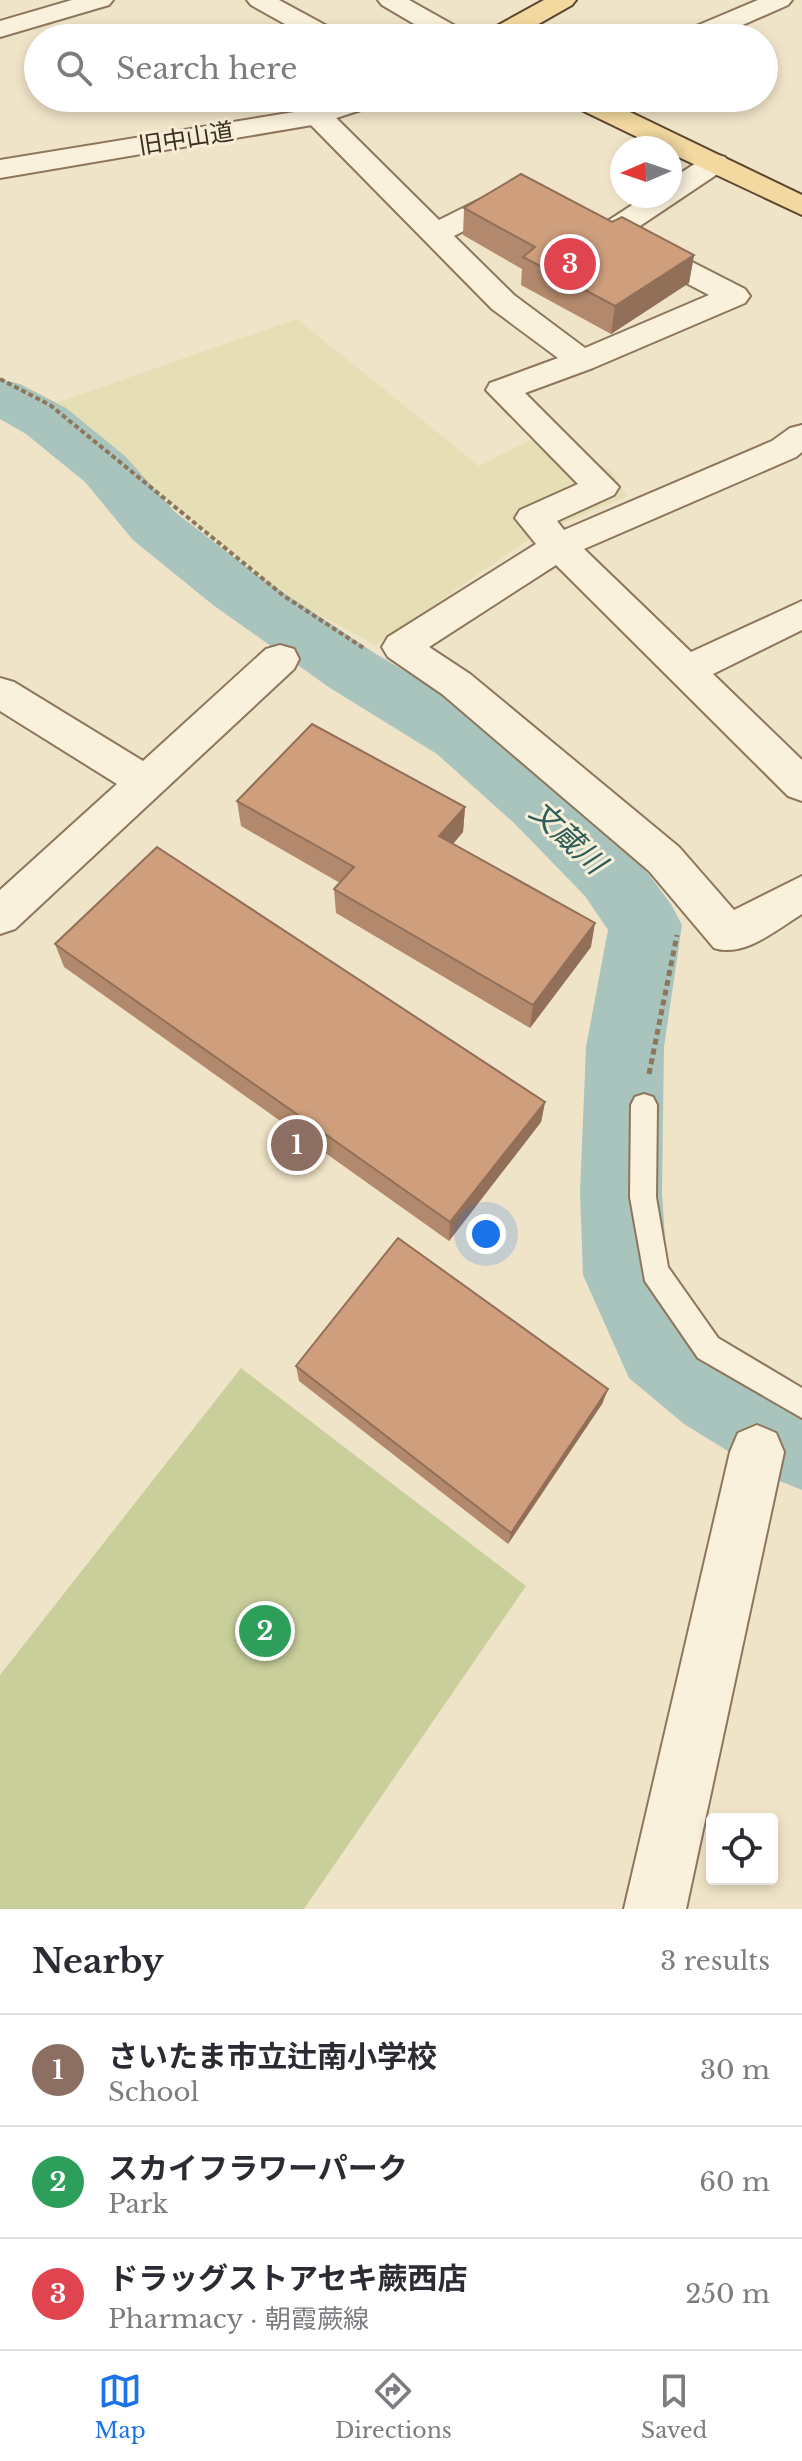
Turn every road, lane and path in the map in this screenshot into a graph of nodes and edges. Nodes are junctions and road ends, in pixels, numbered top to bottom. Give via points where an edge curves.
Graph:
1 (100, 0) edge
2 (260, 0) edge
3 (391, 0) edge
4 (563, 0) edge
5 (779, 0) edge
6 (304, 24) edge
7 (433, 24) edge
8 (520, 24) edge
9 (723, 24) edge
10 (0, 29) edge
11 (329, 112) edge
12 (608, 112) edge
13 (318, 116) junction
14 (715, 163) junction
15 (0, 169) edge
16 (682, 185) edge
17 (550, 200) edge
18 (802, 206) edge
19 (638, 208) edge
20 (435, 234) junction
21 (582, 361) junction
22 (0, 379) edge
23 (802, 436) edge
24 (559, 546) junction
25 (802, 614) edge
26 (373, 654) dead end
27 (280, 659) dead end
28 (684, 672) junction
29 (0, 692) edge
30 (143, 781) junction
31 (802, 785) edge
32 (802, 893) edge
33 (0, 916) edge
34 (678, 927) dead end
35 (644, 1105) joint
36 (802, 1404) edge
37 (757, 1452) dead end
38 (655, 1909) edge

1 - 10 street
2 - 6 street
3 - 7 street
4 - 8 main road
5 - 9 street
11 - 13 street, 旧中山道
12 - 14 main road
13 - 15 street, 旧中山道
13 - 20 street
14 - 16 street
14 - 18 main road
17 - 20 street via 526,188
19 - 21 street via 599,226 734,296
20 - 21 street via 503,302
21 - 24 street via 502,390 602,487 533,518
22 - 26 path via 50,405 284,596
23 - 24 street via 784,449
24 - 28 street
24 - 32 street via 401,647 456,684 664,859 729,935
25 - 28 street
27 - 30 street
28 - 31 street
29 - 30 street
30 - 33 street
34 - 35 path
35 - 36 lane via 643,1197 655,1272 708,1348
37 - 38 street

